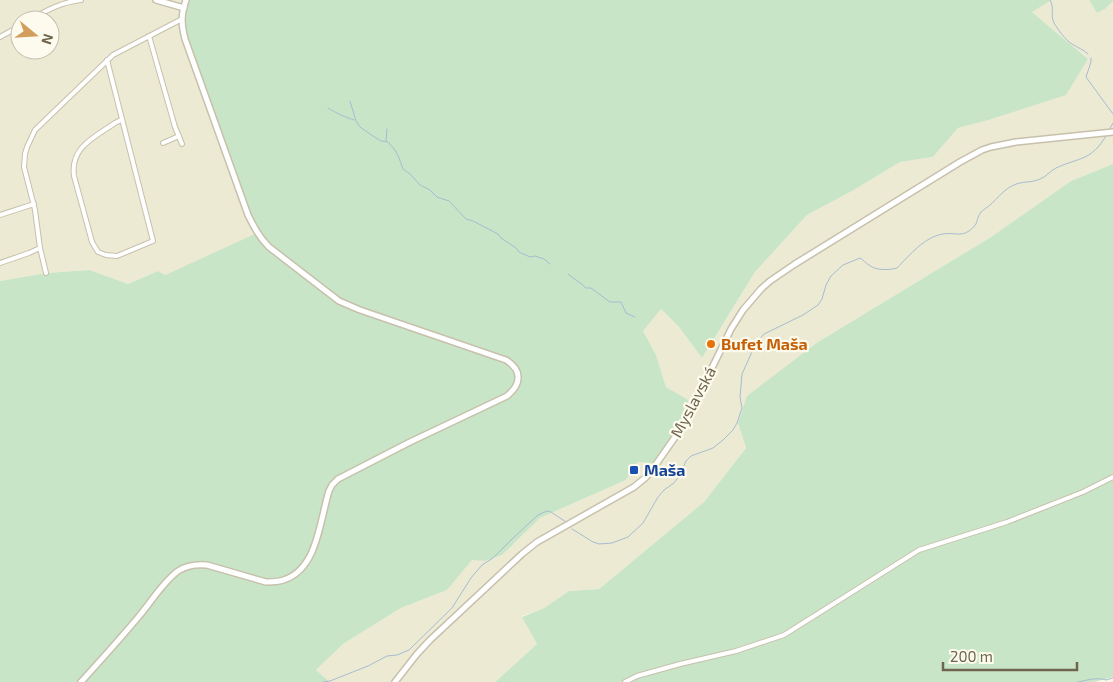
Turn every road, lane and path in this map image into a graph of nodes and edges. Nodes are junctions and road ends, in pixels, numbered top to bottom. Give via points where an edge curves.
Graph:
1 (81, 0) edge
2 (156, 0) edge
3 (186, 0) edge
4 (184, 8) junction
5 (46, 10) edge
6 (182, 19) junction
7 (149, 36) junction
8 (107, 60) junction
9 (121, 120) junction
10 (1113, 132) edge
11 (179, 136) junction
12 (163, 143) dead end
13 (182, 144) dead end
14 (34, 204) junction
15 (0, 215) edge
16 (40, 248) junction
17 (0, 263) edge
18 (46, 273) dead end
19 (1113, 477) edge
20 (81, 682) edge
21 (395, 682) edge
22 (625, 682) edge

1 - 5 street
2 - 4 street
3 - 4 street
4 - 6 street
6 - 7 street
6 - 20 street via 185,39 248,215 254,229 269,247 339,301 506,360 516,370 518,380 507,396 338,479 328,491 310,556 296,573 286,579 266,582 198,564 178,571
7 - 8 street
7 - 11 street
8 - 9 street
8 - 14 street via 32,135 24,160
9 - 9 street via 152,241 120,256 110,256 98,252 92,242 73,166 82,148
10 - 21 street, Myslavská via 991,147 960,162 770,281 743,310 680,430 645,478 522,554 430,640
11 - 12 street
11 - 13 street
14 - 15 street
14 - 16 street
16 - 17 street
16 - 18 street
19 - 22 street via 1007,522 919,550 784,635 736,652 680,664

